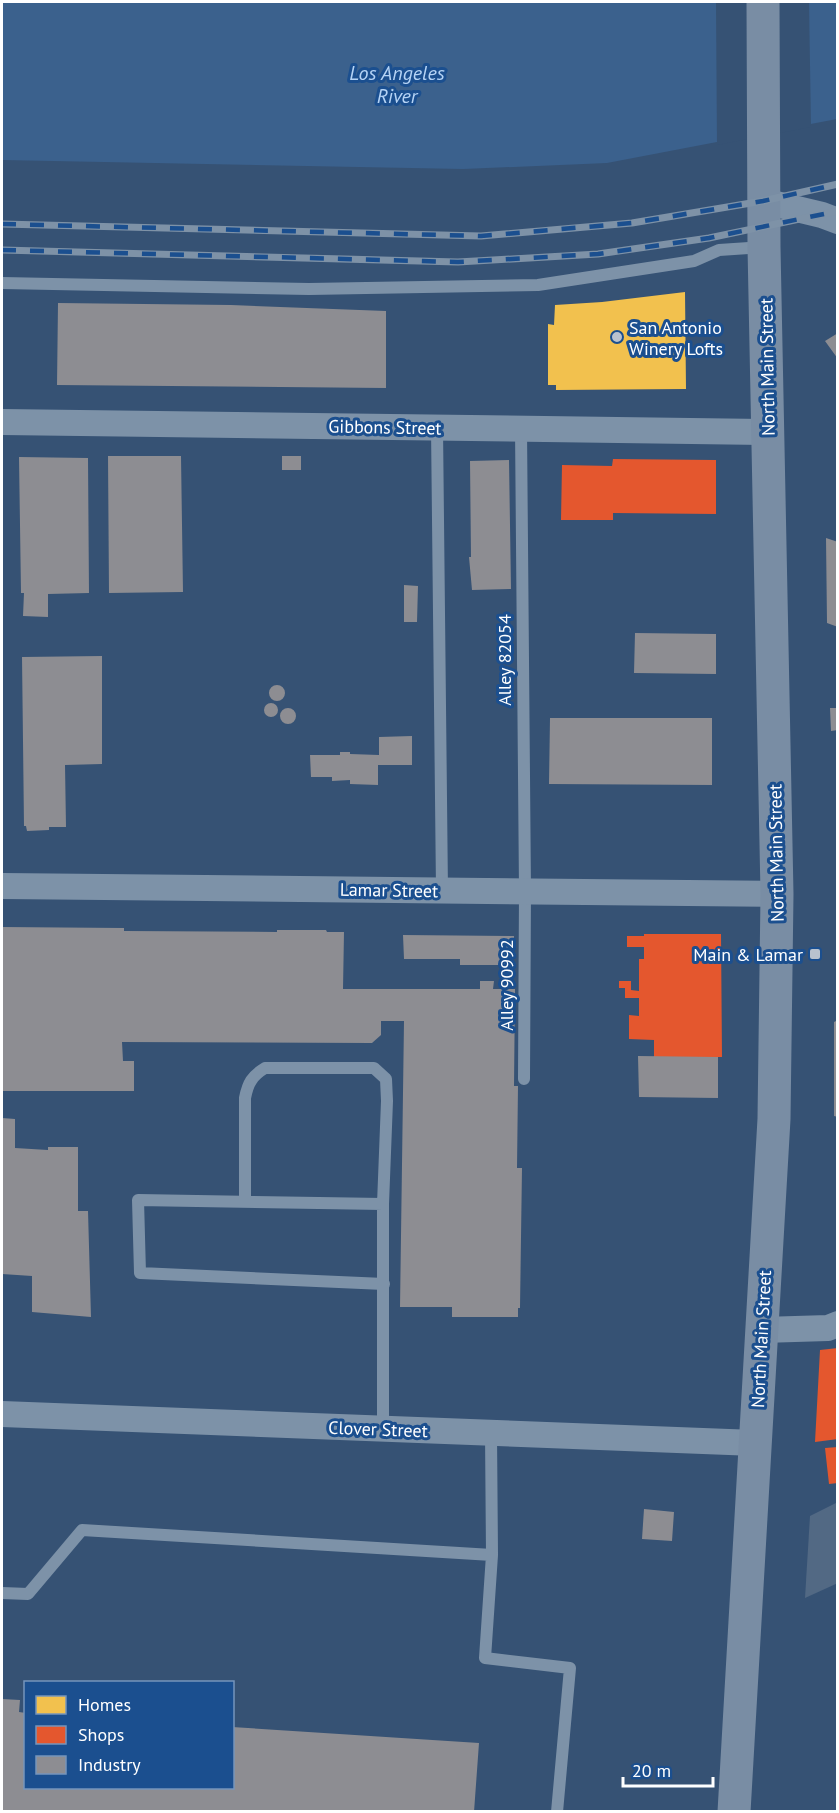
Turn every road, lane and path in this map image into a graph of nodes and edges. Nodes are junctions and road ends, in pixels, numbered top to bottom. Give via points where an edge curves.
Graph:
1 (763, 2) edge
2 (763, 190) junction
3 (837, 221) edge
4 (764, 247) junction
5 (2, 283) edge
6 (2, 422) edge
7 (436, 427) junction
8 (520, 428) junction
9 (768, 432) junction
10 (2, 886) edge
11 (442, 891) junction
12 (525, 891) junction
13 (777, 894) junction
14 (524, 1079) dead end
15 (245, 1202) junction
16 (383, 1204) junction
17 (384, 1284) junction
18 (837, 1324) edge
19 (762, 1330) junction
20 (2, 1414) edge
21 (383, 1429) junction
22 (491, 1433) junction
23 (755, 1443) junction
24 (492, 1555) junction
25 (2, 1593) edge
26 (557, 1812) edge
27 (734, 1812) edge

1 - 2 main road, North Main Street
2 - 3 street
2 - 4 main road, North Main Street
4 - 5 lane via 719,250 694,261 538,285 309,289
4 - 9 main road, North Main Street
6 - 7 street, Gibbons Street
7 - 8 street, Gibbons Street
7 - 11 lane
8 - 9 street, Gibbons Street
8 - 12 lane, Alley 82054
9 - 13 main road, North Main Street
10 - 11 street, Lamar Street
11 - 12 street, Lamar Street
12 - 13 street, Lamar Street
12 - 14 lane, Alley 90992
13 - 19 main road, North Main Street via 774,1119
15 - 16 lane
15 - 16 lane via 245,1098 247,1085 255,1074 266,1068 374,1068 386,1078
15 - 17 lane via 138,1200 140,1273
16 - 17 lane
17 - 21 lane
18 - 19 street via 828,1328
19 - 23 main road, North Main Street
20 - 21 street, Clover Street
21 - 22 street, Clover Street
22 - 23 street, Clover Street
22 - 24 lane
23 - 27 main road, North Main Street
24 - 25 lane via 82,1530 28,1594
24 - 26 lane via 485,1658 570,1668

